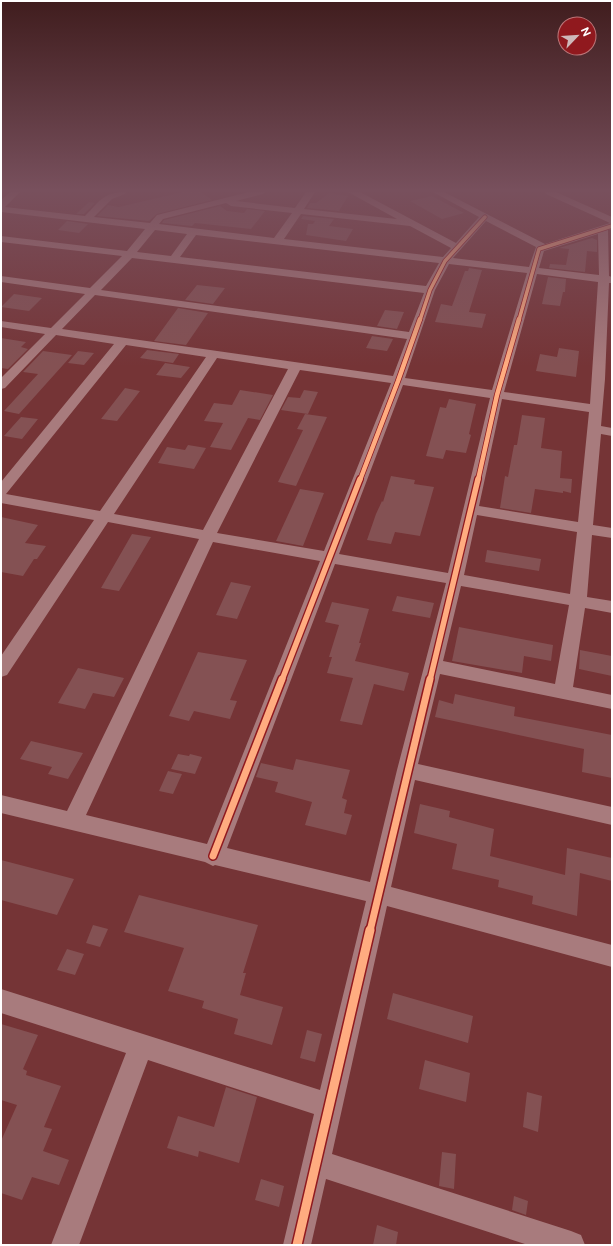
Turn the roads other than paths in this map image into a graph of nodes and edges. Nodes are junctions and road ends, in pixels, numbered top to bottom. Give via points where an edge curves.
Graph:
1 (90, 250) edge
2 (133, 250) edge
3 (180, 250) edge
4 (358, 250) edge
5 (453, 250) edge
6 (539, 250) edge
7 (609, 250) edge
8 (129, 255) junction
9 (174, 259) junction
10 (445, 260) junction
11 (532, 271) junction
12 (1, 279) edge
13 (608, 280) edge
14 (430, 290) junction
15 (93, 292) junction
16 (1, 324) edge
17 (54, 332) junction
18 (414, 336) junction
19 (122, 342) junction
20 (213, 355) junction
21 (296, 366) junction
22 (1, 370) edge
23 (14, 372) junction
24 (605, 380) edge
25 (398, 381) junction
26 (1, 385) edge
27 (497, 395) junction
28 (596, 409) junction
29 (594, 429) junction
30 (612, 432) edge
31 (1, 491) edge
32 (1, 498) edge
33 (471, 509) junction
34 (104, 516) junction
35 (584, 528) junction
36 (612, 533) edge
37 (208, 536) junction
38 (330, 556) junction
39 (455, 579) junction
40 (578, 601) junction
41 (612, 607) edge
42 (433, 666) junction
43 (1, 670) edge
44 (563, 692) junction
45 (612, 702) edge
46 (407, 770) junction
47 (1, 804) edge
48 (612, 816) edge
49 (72, 822) junction
50 (213, 856) junction
51 (379, 894) junction
52 (612, 956) edge
53 (1, 1001) edge
54 (141, 1046) junction
55 (329, 1106) junction
56 (316, 1162) junction
57 (65, 1245) edge
58 (297, 1245) edge
59 (571, 1245) edge

1 - 8 street
2 - 8 street
3 - 9 street
4 - 10 street
5 - 10 street
6 - 11 street
7 - 13 street
8 - 9 street
8 - 15 street
9 - 14 street
10 - 11 street
10 - 14 street
11 - 13 street
11 - 27 street
12 - 15 street
13 - 24 street
14 - 18 street
15 - 17 street
15 - 18 street
16 - 17 street
17 - 19 street
17 - 23 street
18 - 25 street
19 - 20 street
19 - 31 street
20 - 21 street
20 - 34 street
21 - 25 street
21 - 37 street
22 - 23 street
23 - 26 street
24 - 28 street
25 - 27 street
25 - 38 street
27 - 28 street
27 - 33 street
28 - 29 street
29 - 30 street
29 - 35 street
32 - 34 street
33 - 35 street
33 - 39 street
34 - 37 street
34 - 43 street
35 - 36 street
35 - 40 street
37 - 38 street
37 - 49 street
38 - 39 street
38 - 50 street
39 - 40 street
39 - 42 street
40 - 41 street
40 - 44 street
42 - 44 street
42 - 46 street
44 - 45 street
46 - 48 street
46 - 51 street
47 - 49 street
49 - 50 street
50 - 51 street
51 - 52 street
51 - 55 street
53 - 54 street
54 - 55 street
54 - 57 street
55 - 56 street
56 - 58 street
56 - 59 street

